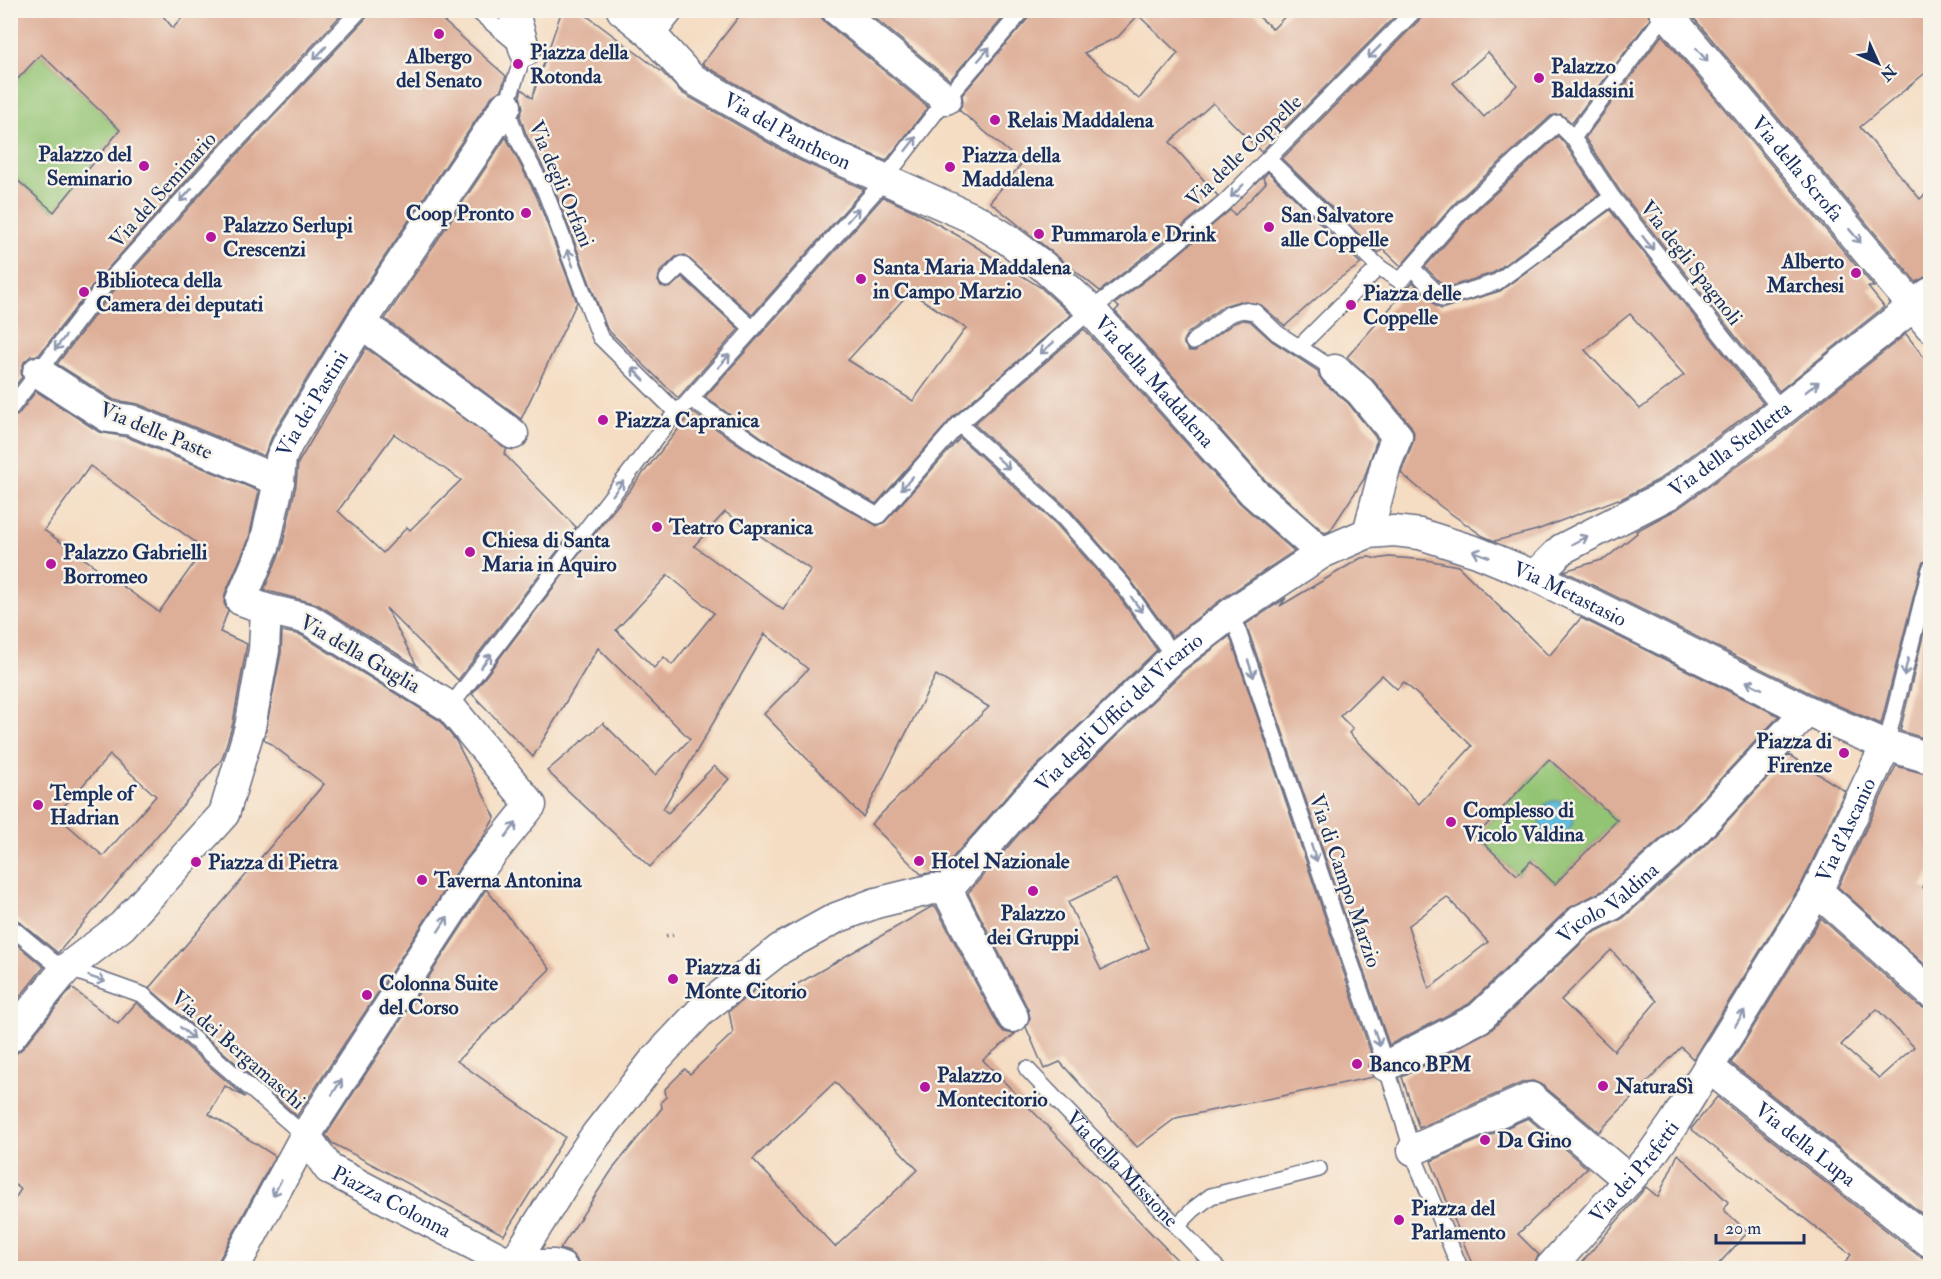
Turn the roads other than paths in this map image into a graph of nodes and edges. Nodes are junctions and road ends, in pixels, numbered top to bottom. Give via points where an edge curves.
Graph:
1 (360, 10) edge
2 (476, 10) edge
3 (513, 10) edge
4 (622, 10) edge
5 (837, 10) edge
6 (1023, 10) edge
7 (1415, 10) edge
8 (1665, 12) edge
9 (659, 22) edge
10 (525, 51) junction
11 (946, 99) junction
12 (506, 105) junction
13 (1573, 138) junction
14 (1268, 159) junction
15 (878, 181) junction
16 (1612, 197) junction
17 (1375, 262) junction
18 (1410, 271) junction
19 (668, 279) dead end
20 (1925, 309) edge
21 (1091, 310) junction
22 (361, 323) junction
23 (753, 329) junction
24 (1192, 342) dead end
25 (1299, 347) junction
26 (1335, 370) joint
27 (38, 372) junction
28 (684, 405) junction
29 (10, 409) edge
30 (1782, 411) junction
31 (959, 424) junction
32 (513, 434) dead end
33 (279, 481) junction
34 (1368, 533) junction
35 (1322, 553) junction
36 (1930, 569) edge
37 (1535, 576) junction
38 (266, 609) junction
39 (1232, 613) junction
40 (1174, 657) junction
41 (450, 707) junction
42 (1807, 711) junction
43 (1886, 745) junction
44 (1930, 758) edge
45 (940, 889) junction
46 (1817, 891) junction
47 (10, 926) edge
48 (59, 969) junction
49 (1930, 992) edge
50 (1013, 1017) dead end
51 (10, 1037) edge
52 (1386, 1066) junction
53 (1709, 1068) junction
54 (1027, 1069) dead end
55 (309, 1141) junction
56 (1414, 1156) junction
57 (1319, 1169) dead end
58 (1629, 1179) junction
59 (1177, 1226) junction
60 (1930, 1242) edge
61 (512, 1267) edge
62 (558, 1267) edge
63 (234, 1269) edge
64 (1217, 1269) edge
65 (1460, 1269) edge
66 (1550, 1269) edge

1 -> 27 lane, Via del Seminario via 102,288
2 - 10 lane
3 - 10 street
4 - 9 street
5 - 11 street
11 -> 6 lane
7 -> 14 lane, Via delle Coppelle
8 - 13 lane
8 -> 20 street, Via della Scrofa
9 - 15 street, Via del Pantheon via 691,78
10 - 12 lane
15 -> 11 lane
12 - 22 street, Via dei Pastini
28 -> 12 lane, Via degli Orfani via 600,337 545,191 517,138
13 - 16 lane, Via degli Spagnoli
13 - 18 lane via 1558,123 1461,211
14 - 17 lane
14 -> 21 lane, Via delle Coppelle via 1169,250
15 - 21 street, Via della Maddalena via 977,220 1043,266
23 -> 15 lane
16 - 18 lane via 1497,282 1443,299
16 -> 30 lane, Via degli Spagnoli
17 - 18 lane via 1400,280
17 - 25 lane
19 - 23 lane via 682,264
30 -> 20 street, Via della Stelletta
21 -> 31 lane, Via delle Coppelle
21 - 35 street, Via della Maddalena via 1253,492
22 - 32 street
22 - 33 street, Via dei Pastini via 288,443 281,458
28 -> 23 lane
24 - 25 lane via 1229,314 1242,310 1256,312 1277,333
25 - 26 lane
26 - 34 street via 1360,391 1396,436
27 - 29 lane, Via del Seminario
27 - 33 street, Via delle Paste via 108,417 131,420
31 -> 28 lane, Via delle Coppelle via 878,516
41 -> 28 lane
37 -> 30 street, Via della Stelletta via 1562,549 1667,495
31 -> 40 lane via 1063,517 1123,585
33 - 38 street, Via dei Pastini via 265,544 241,600
34 - 35 street, Via Metastasio
37 -> 34 street, Via Metastasio via 1420,534
35 - 39 street, Via degli Uffici del Vicario
36 -> 43 lane, Via d'Ascanio
42 -> 37 street, Via Metastasio
38 - 41 street, Via della Guglia via 308,619
38 - 48 street via 264,650 250,727 224,814 122,927
39 - 40 street, Via degli Uffici del Vicario
39 -> 52 lane, Via di Campo Marzio
40 - 45 street, Via degli Uffici del Vicario
55 -> 41 street via 474,876 531,805
42 - 43 street
42 - 52 street, Vicolo Valdina via 1694,832 1612,904 1581,920 1479,1018
43 - 44 street
43 - 46 street, Via d'Ascanio
45 - 50 street
45 - 61 street via 866,906 818,927 780,949 701,1011 653,1062 596,1135
46 - 49 street
53 -> 46 street, Via d'Ascanio
47 - 48 lane
48 - 51 street
48 -> 55 lane, Via dei Bergamaschi via 143,995
52 - 56 lane, Via di Campo Marzio
53 - 58 street, Via dei Prefetti via 1674,1124
53 - 60 street, Via della Lupa
54 - 59 lane, Via della Missione
55 - 61 street, Piazza Colonna via 329,1169
55 -> 63 street
56 - 58 street via 1531,1098
56 - 65 lane
57 - 59 lane via 1211,1196
58 - 66 street, Via dei Prefetti
59 - 64 lane, Via della Missione
61 - 62 street, Piazza Colonna

